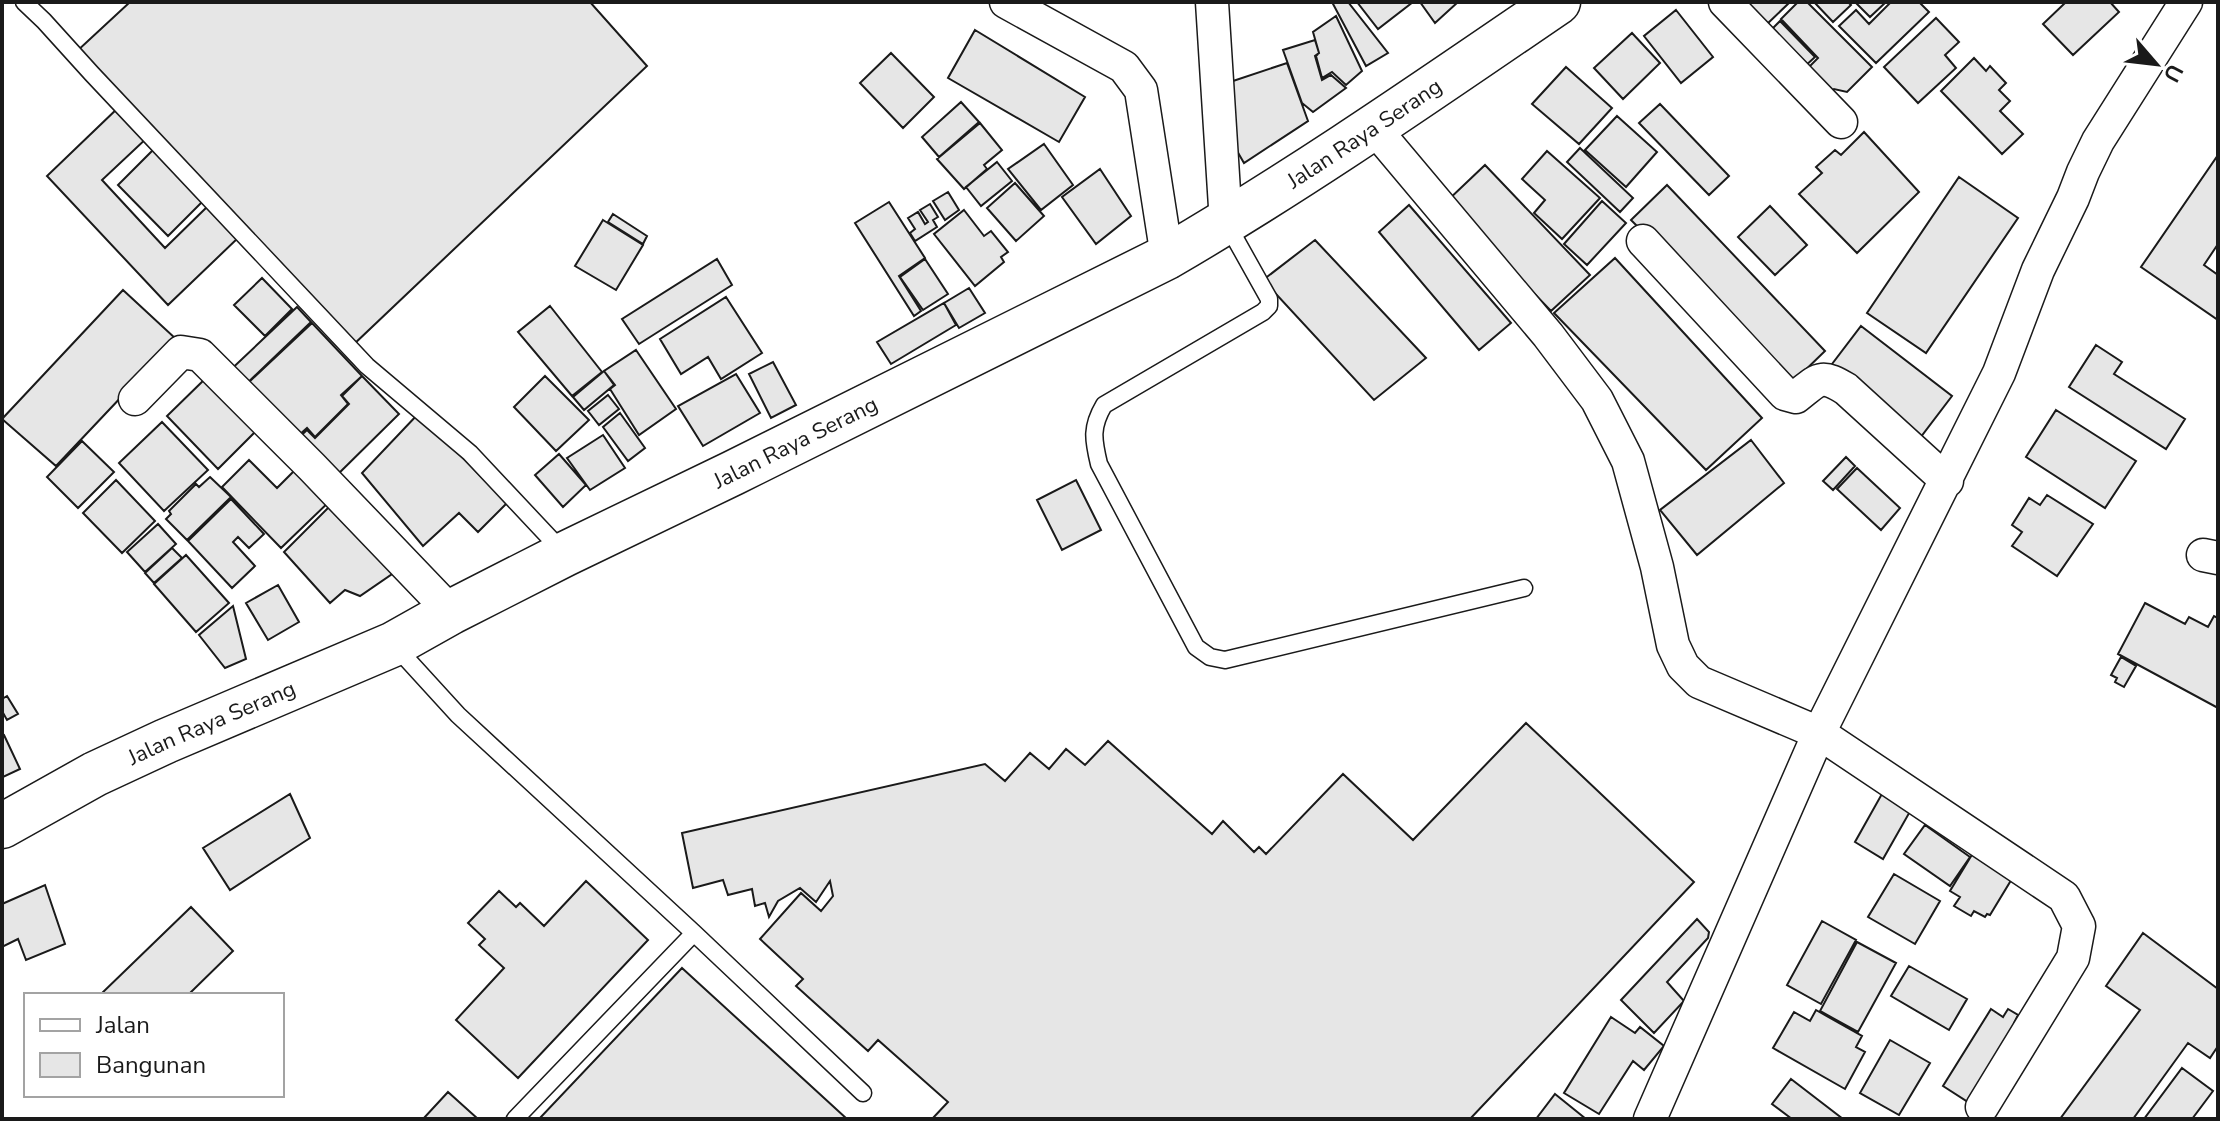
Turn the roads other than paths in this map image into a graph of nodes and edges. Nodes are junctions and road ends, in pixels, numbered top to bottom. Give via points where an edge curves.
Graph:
1 (24, 2) edge
2 (1006, 2) edge
3 (1212, 2) edge
4 (1558, 2) edge
5 (1725, 2) edge
6 (2186, 2) edge
7 (1841, 122) dead end
8 (1374, 128) junction
9 (1226, 223) junction
10 (1643, 241) dead end
11 (1167, 257) junction
12 (135, 399) dead end
13 (1947, 481) junction
14 (565, 554) junction
15 (1524, 588) dead end
16 (451, 612) junction
17 (394, 644) junction
18 (1819, 733) junction
19 (2, 826) edge
20 (694, 933) junction
21 (863, 1093) dead end
22 (1982, 1107) dead end
23 (515, 1119) edge
24 (1650, 1119) edge

1 - 14 lane via 367,366 470,453
2 - 11 street via 1124,67 1141,90
3 - 9 street
4 - 8 highway, Jalan Raya Serang
5 - 7 street
6 - 13 street via 2098,141
8 - 9 highway, Jalan Raya Serang
8 - 18 street via 1597,400 1628,461 1673,645 1683,666 1699,682
9 - 11 highway, Jalan Raya Serang
9 - 15 lane via 1269,306 1104,405 1093,439 1099,464 1196,647 1225,660
10 - 13 street via 1785,394 1796,397 1817,381 1832,380
11 - 14 highway, Jalan Raya Serang
12 - 16 street via 181,352 200,355
13 - 18 street
14 - 16 highway, Jalan Raya Serang
16 - 17 highway, Jalan Raya Serang
17 - 19 highway, Jalan Raya Serang via 166,741
17 - 20 lane via 458,715
18 - 22 street via 2064,897 2079,926 2073,958
18 - 24 street
20 - 21 lane
20 - 23 lane

